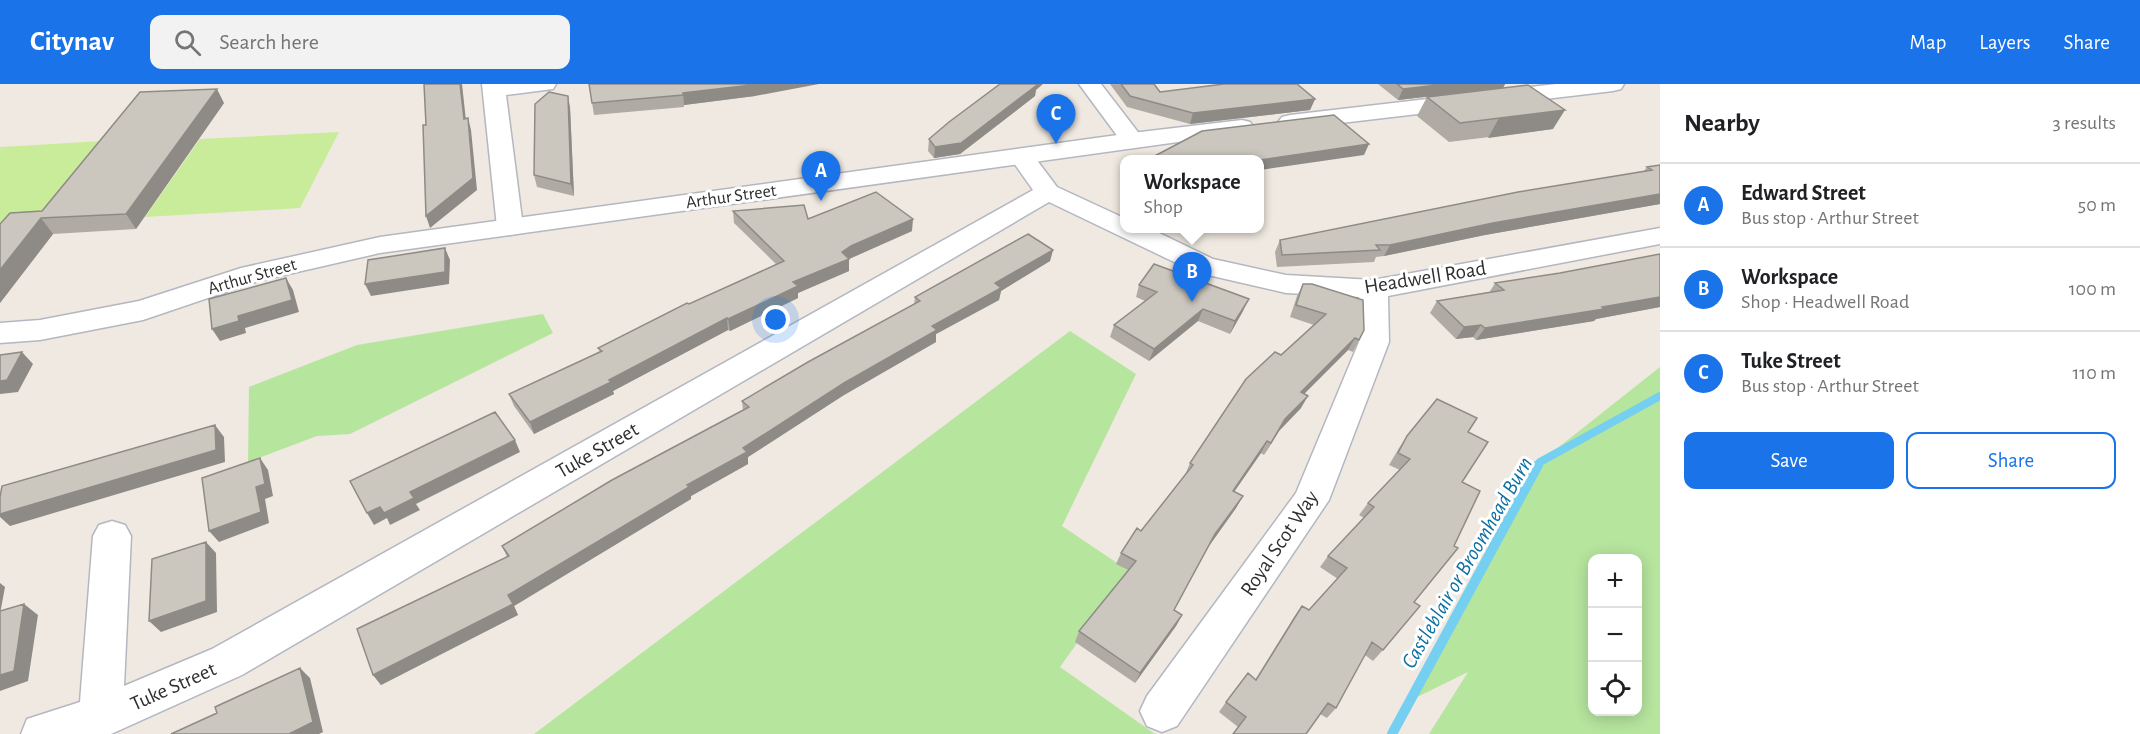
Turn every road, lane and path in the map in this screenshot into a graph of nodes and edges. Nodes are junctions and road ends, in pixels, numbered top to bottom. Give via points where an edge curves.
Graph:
1 (545, 84) edge
2 (1090, 84) edge
3 (1600, 85) edge
4 (493, 87) edge
5 (1132, 140) junction
6 (1021, 156) junction
7 (1048, 192) junction
8 (510, 226) junction
9 (1120, 226) edge
10 (1136, 233) edge
11 (1660, 236) edge
12 (1373, 289) junction
13 (0, 333) edge
14 (112, 536) dead end
15 (1162, 711) dead end
16 (101, 717) junction
17 (43, 734) edge

1 - 4 street
2 - 5 street
3 - 5 street, Arthur Street
4 - 8 street
5 - 6 street, Arthur Street
6 - 7 street
6 - 8 street, Arthur Street
7 - 9 street, Headwell Road
7 - 16 street, Tuke Street via 227,662
8 - 13 street, Arthur Street via 345,251 251,274 143,310 40,330
10 - 12 street, Headwell Road via 1205,266 1286,284
11 - 12 street, Headwell Road
12 - 15 street, Royal Scot Way via 1374,342 1311,500
14 - 16 street
16 - 17 street, Tuke Street

